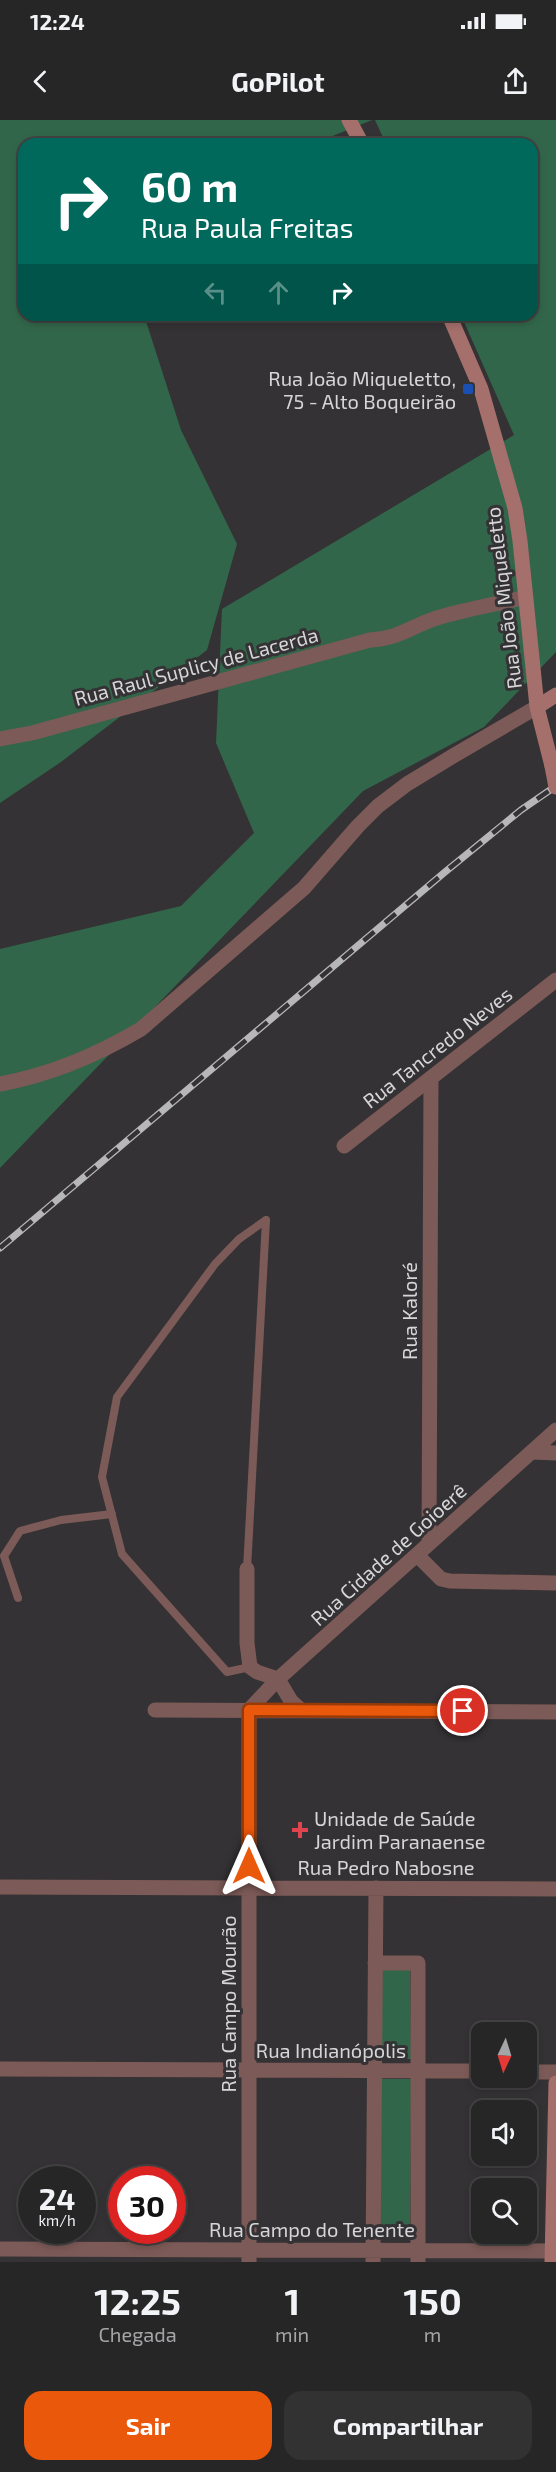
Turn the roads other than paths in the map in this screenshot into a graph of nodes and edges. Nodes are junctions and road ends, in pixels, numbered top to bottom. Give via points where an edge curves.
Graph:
1 (349, 120) edge
2 (359, 138) edge
3 (453, 321) edge
4 (525, 597) junction
5 (556, 695) edge
6 (537, 707) junction
7 (32, 733) junction
8 (0, 739) edge
9 (0, 748) edge
10 (556, 787) edge
11 (556, 981) edge
12 (431, 1078) junction
13 (0, 1084) edge
14 (344, 1146) dead end
15 (556, 1430) edge
16 (533, 1452) junction
17 (556, 1453) edge
18 (112, 1514) junction
19 (429, 1544) junction
20 (417, 1555) junction
21 (247, 1569) joint
22 (556, 1583) edge
23 (18, 1598) dead end
24 (250, 1667) junction
25 (278, 1679) junction
26 (155, 1710) dead end
27 (249, 1710) junction
28 (301, 1710) junction
29 (556, 1712) edge
30 (0, 1887) edge
31 (249, 1888) junction
32 (376, 1888) junction
33 (556, 1889) edge
34 (375, 1964) junction
35 (0, 2069) edge
36 (249, 2070) junction
37 (375, 2071) junction
38 (418, 2071) junction
39 (471, 2071) edge
40 (537, 2072) edge
41 (556, 2072) edge
42 (556, 2083) edge
43 (556, 2138) edge
44 (0, 2249) edge
45 (249, 2256) edge
46 (374, 2256) edge
47 (418, 2256) edge
48 (552, 2256) edge

1 - 2 street
3 - 4 street, Rua João Miqueletto via 481,389 504,466 518,530
4 - 6 street, Rua João Miqueletto
4 - 7 street, Rua Raul Suplicy de Lacerda via 475,609 446,624 385,631 370,640
5 - 6 street
6 - 10 street, Rua João Miqueletto, bridge
6 - 13 street via 407,784 378,806 304,888 141,1029 42,1074
7 - 8 street, Rua Raul Suplicy de Lacerda
7 - 9 street, Rua Raul Suplicy de Lacerda
11 - 12 street, Rua Tancredo Neves
12 - 14 street, Rua Tancredo Neves
12 - 19 street, Rua Kaloré
15 - 16 street, Rua Cidade de Goioerê
16 - 17 street
16 - 19 street, Rua Cidade de Goioerê
18 - 21 lane via 102,1477 117,1397 215,1264 239,1239 266,1220
18 - 23 lane via 61,1520 20,1531 4,1556
18 - 24 lane via 122,1554 227,1672
19 - 20 street, Rua Cidade de Goioerê
20 - 22 street via 441,1579 450,1581
20 - 25 street, Rua Cidade de Goioerê
21 - 24 street
24 - 25 street
25 - 27 street, Rua Cidade de Goioerê
25 - 28 street
26 - 27 street
27 - 28 street
27 - 31 street, Rua Campo Mourão
28 - 29 street
30 - 31 street, Rua Pedro Nabosne
31 - 32 street, Rua Pedro Nabosne
31 - 36 street, Rua Campo Mourão
32 - 33 street, Rua Pedro Nabosne
32 - 34 street
34 - 37 street
34 - 38 street via 418,1964
35 - 36 street, Rua Indianópolis
36 - 37 street, Rua Indianópolis
36 - 45 street, Rua Campo Mourão
37 - 38 street, Rua Indianópolis
37 - 46 street
38 - 39 street, Rua Indianópolis
38 - 47 street
40 - 41 street
42 - 43 street
43 - 48 street
44 - 45 street, Rua Campo do Tenente
45 - 46 street, Rua Campo do Tenente
46 - 47 street, Rua Campo do Tenente
47 - 48 street, Rua Campo do Tenente

